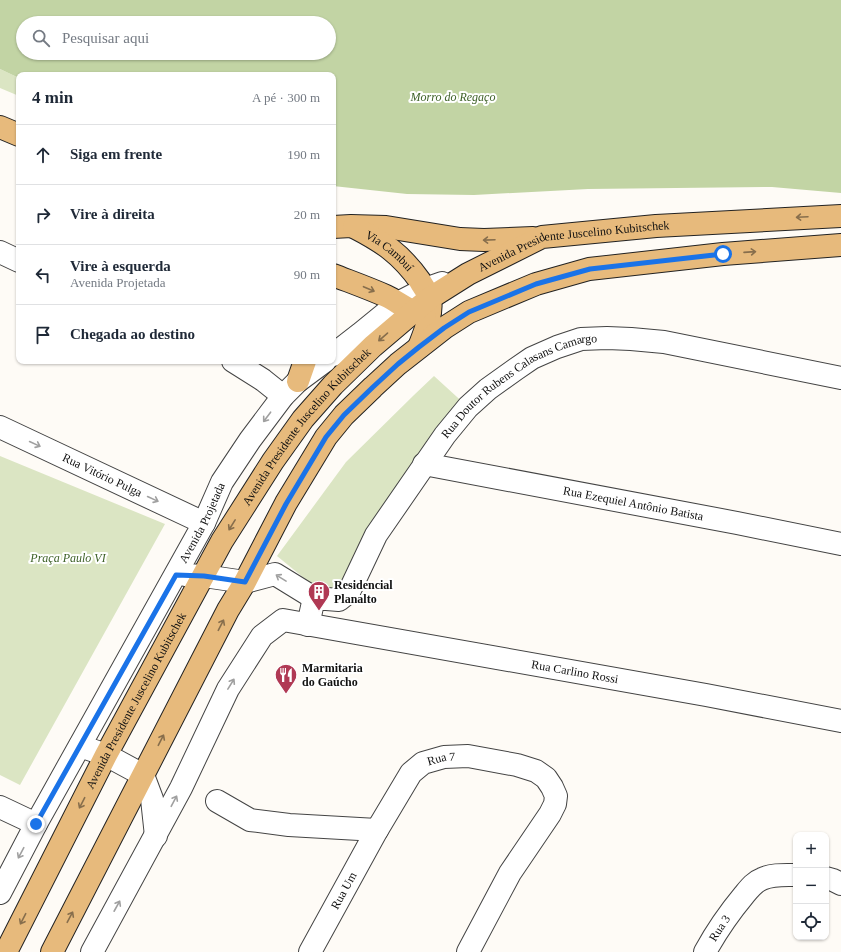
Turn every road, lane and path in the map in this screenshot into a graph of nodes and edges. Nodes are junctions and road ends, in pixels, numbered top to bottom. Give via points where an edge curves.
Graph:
1 (0, 127) edge
2 (16, 135) edge
3 (841, 216) edge
4 (342, 226) edge
5 (542, 238) junction
6 (841, 245) edge
7 (0, 252) edge
8 (16, 260) edge
9 (336, 276) edge
10 (419, 304) junction
11 (469, 312) junction
12 (419, 347) junction
13 (336, 353) edge
14 (238, 364) edge
15 (318, 364) edge
16 (302, 371) edge
17 (841, 378) edge
18 (283, 396) junction
19 (0, 427) edge
20 (424, 464) junction
21 (204, 523) junction
22 (841, 544) edge
23 (176, 575) junction
24 (204, 576) junction
25 (245, 582) junction
26 (314, 598) junction
27 (308, 625) junction
28 (841, 721) edge
29 (80, 746) junction
30 (106, 755) junction
31 (143, 775) junction
32 (217, 801) dead end
33 (0, 807) edge
34 (36, 824) junction
35 (377, 830) junction
36 (156, 836) junction
37 (793, 875) edge
38 (829, 879) edge
39 (841, 884) edge
40 (0, 893) edge
41 (6, 952) edge
42 (52, 952) edge
43 (92, 952) edge
44 (310, 952) edge
45 (468, 952) edge
46 (705, 952) edge

1 - 2 main road
3 -> 5 main road, Avenida Presidente Juscelino Kubitschek via 656,226
5 -> 4 main road via 460,239 386,227
4 - 10 main road, Via Cambuí via 375,238 395,252 412,270
5 - 10 main road, Avenida Presidente Juscelino Kubitschek via 468,274
11 -> 6 main road, Avenida Presidente Juscelino Kubitschek via 536,284 590,269 723,254
7 - 8 street
9 -> 10 main road via 387,297
10 - 11 main road via 446,316
10 - 12 main road
10 - 13 street via 360,334
10 -> 24 main road, Avenida Presidente Juscelino Kubitschek via 333,385 303,419 237,517
11 - 12 main road, Avenida Presidente Juscelino Kubitschek
12 - 25 main road, Avenida Presidente Juscelino Kubitschek via 344,415 326,437 286,504
14 - 18 street
15 - 16 street, Avenida Projetada
16 - 18 street, Avenida Projetada
17 - 20 street, Rua Doutor Rubens Calasans Camargo via 664,342 581,339 532,358 488,390 468,407
18 -> 21 street, Avenida Projetada via 222,482
19 -> 21 street, Rua Vitório Pulga
20 - 22 street, Rua Ezequiel Antônio Batista
20 - 26 street, Rua Doutor Rubens Calasans Camargo via 376,535 349,592 339,600
21 - 23 street, Avenida Projetada
23 - 24 street
23 - 29 street, Avenida Projetada
24 - 25 street
24 - 30 main road, Avenida Presidente Juscelino Kubitschek
26 -> 25 street via 275,574
31 -> 25 main road, Avenida Presidente Juscelino Kubitschek
26 - 27 street
27 - 28 street, Rua Carlino Rossi
36 -> 27 street, Rua Carlino Rossi via 228,689 262,636 283,620
29 - 30 street
29 - 34 street, Avenida Projetada
30 - 31 street
30 -> 41 main road, Avenida Presidente Juscelino Kubitschek
31 - 36 street via 152,799
42 -> 31 main road, Avenida Presidente Juscelino Kubitschek
32 - 35 street via 250,820
33 - 34 street
34 -> 40 street, Avenida Projetada
35 - 44 street, Rua Um
35 - 45 street, Rua 7 via 411,773 423,763 444,757 468,756 518,765 536,771 546,778 556,796 555,804 510,873
43 -> 36 street, Rua Carlino Rossi
37 - 46 street, Rua 3 via 760,879 736,904
38 - 39 street

